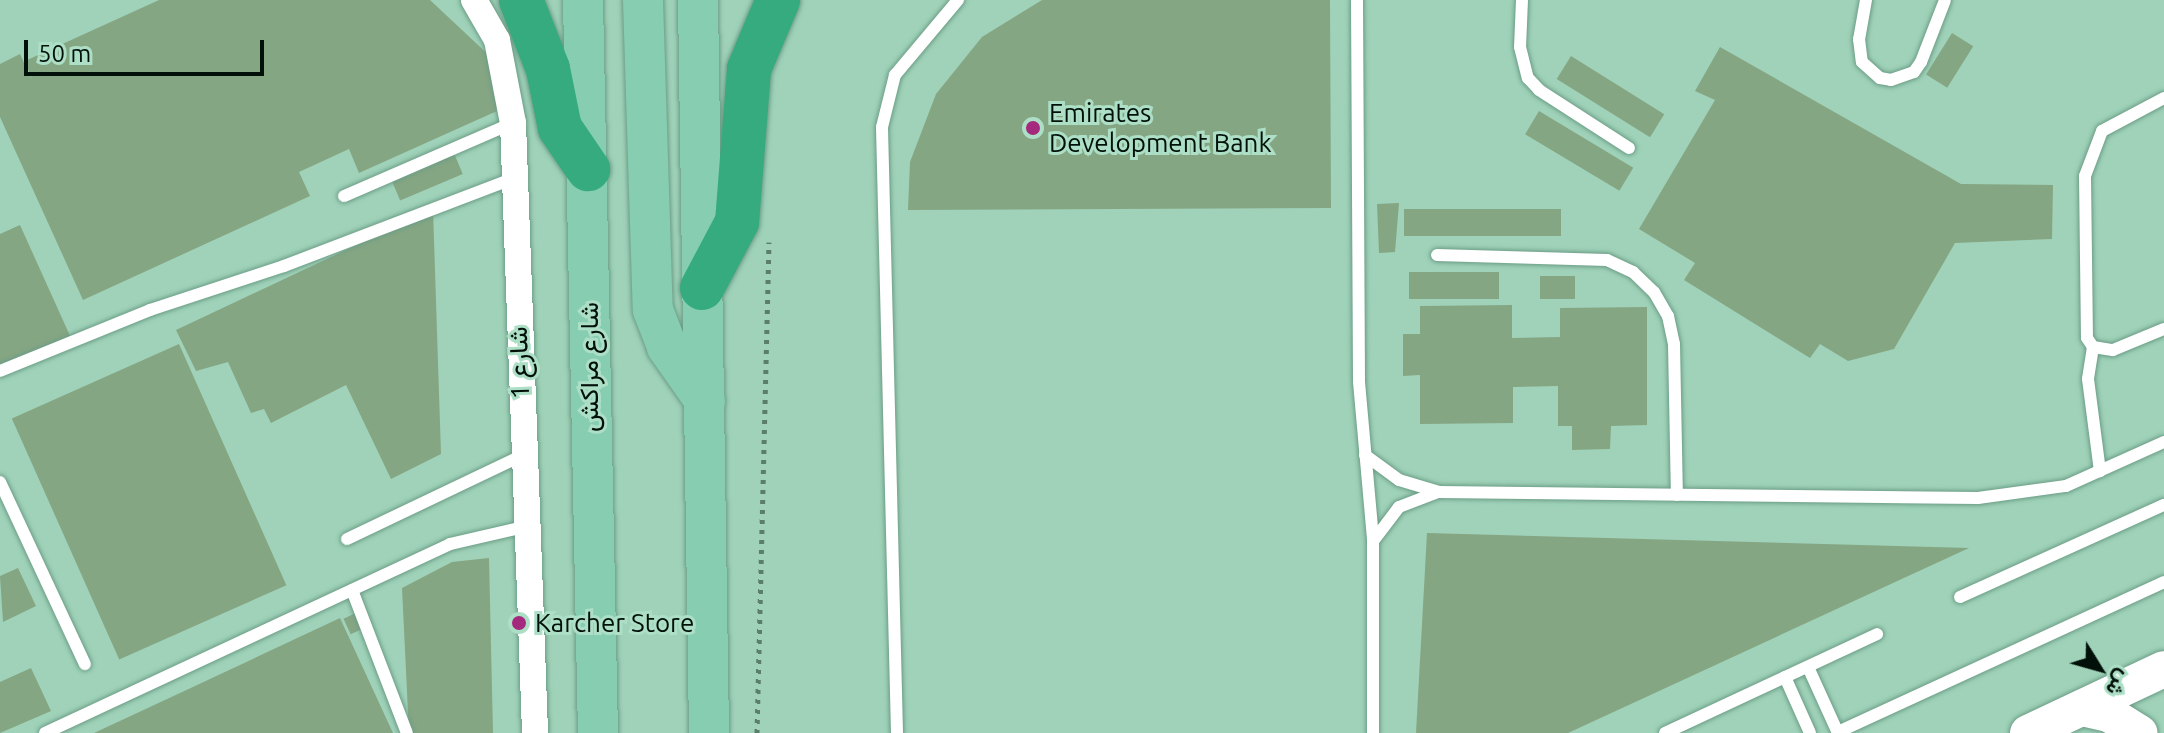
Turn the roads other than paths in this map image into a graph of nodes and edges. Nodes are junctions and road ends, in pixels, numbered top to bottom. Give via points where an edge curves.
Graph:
1 (474, 0) edge
2 (521, 0) edge
3 (583, 0) edge
4 (643, 0) edge
5 (698, 0) edge
6 (778, 0) edge
7 (958, 0) edge
8 (1357, 0) edge
9 (1522, 0) edge
10 (1866, 0) edge
11 (1945, 0) edge
12 (2164, 98) edge
13 (513, 123) junction
14 (1629, 148) dead end
15 (588, 169) junction
16 (514, 178) junction
17 (344, 196) dead end
18 (1437, 255) dead end
19 (702, 288) junction
20 (2164, 329) edge
21 (2093, 347) junction
22 (0, 371) edge
23 (705, 401) junction
24 (2164, 442) edge
25 (1365, 455) junction
26 (521, 456) junction
27 (2100, 471) junction
28 (0, 482) edge
29 (1439, 492) junction
30 (1677, 495) junction
31 (2164, 505) edge
32 (524, 527) junction
33 (347, 539) dead end
34 (1373, 540) junction
35 (2164, 582) edge
36 (352, 590) junction
37 (1960, 597) dead end
38 (1877, 634) dead end
39 (85, 664) dead end
40 (1808, 667) junction
41 (2164, 669) edge
42 (1785, 677) junction
43 (1376, 700) junction
44 (2082, 708) junction
45 (1838, 732) edge
46 (45, 733) edge
47 (407, 733) edge
48 (535, 733) edge
49 (598, 733) edge
50 (709, 733) edge
51 (897, 733) edge
52 (1373, 733) edge
53 (1380, 733) edge
54 (1665, 733) edge
55 (1810, 733) edge
56 (2028, 733) edge
57 (2140, 733) edge

1 - 13 street, شارع 1 via 497,40
2 - 15 highway via 548,69 560,128
3 - 15 main road, شارع مراكش
4 - 23 main road via 653,310 667,347
5 - 19 main road
6 - 19 highway via 749,69 737,222
7 - 51 lane via 895,75 882,127
8 - 25 lane via 1359,382
9 - 14 lane via 1520,47 1528,78
10 - 11 lane via 1859,51 1870,71 1891,80 1914,72 1921,62
12 - 21 lane via 2114,120 2087,160 2085,327
13 - 16 street, شارع 1
13 - 17 lane
15 - 49 main road, شارع مراكش
16 - 22 lane via 284,266 150,310
16 - 26 street, شارع 1
18 - 30 lane via 1607,260 1633,272 1654,292 1668,316 1674,344
19 - 23 main road
20 - 21 lane via 2113,350
21 - 27 lane via 2089,395
23 - 50 main road
24 - 27 lane
25 - 29 lane via 1399,480
25 - 34 lane
26 - 32 street, شارع 1
26 - 33 lane
27 - 30 lane via 2066,486 1978,498
28 - 39 lane
29 - 30 lane
29 - 34 lane via 1399,507
31 - 37 lane
32 - 36 lane via 474,535
32 - 48 street, شارع 1
34 - 43 lane
35 - 45 lane
36 - 46 lane
36 - 47 lane
38 - 40 lane
40 - 42 lane
40 - 45 lane
41 - 44 street
42 - 54 lane
42 - 55 lane
43 - 52 lane
43 - 53 lane
44 - 56 street
44 - 57 street via 2109,714

